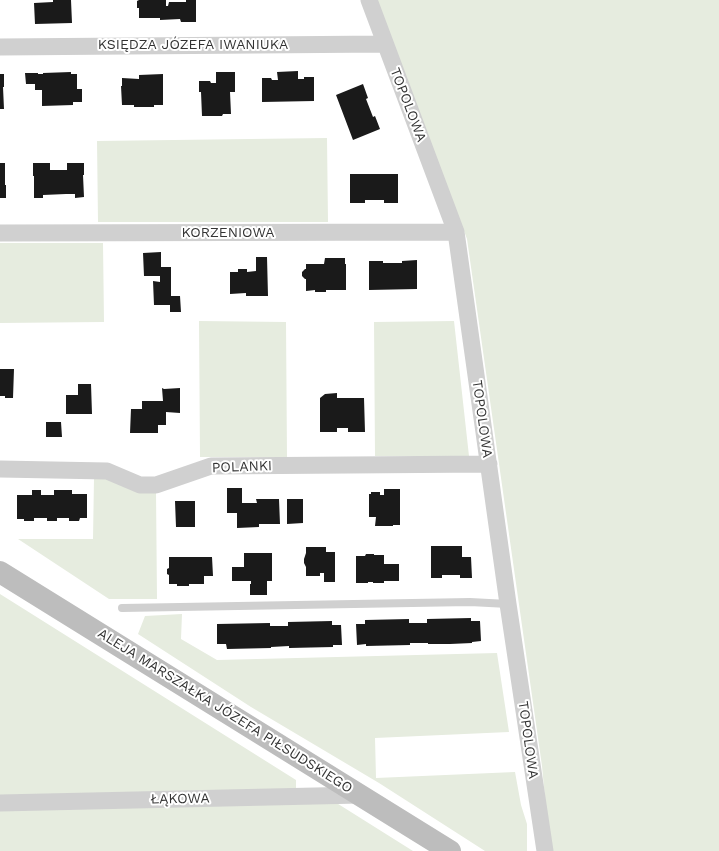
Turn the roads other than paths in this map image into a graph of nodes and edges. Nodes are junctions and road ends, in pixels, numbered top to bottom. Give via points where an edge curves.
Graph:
1 (369, 0) edge
2 (385, 44) junction
3 (0, 47) edge
4 (456, 232) junction
5 (0, 233) edge
6 (488, 464) junction
7 (0, 468) edge
8 (0, 572) edge
9 (508, 604) junction
10 (122, 608) dead end
11 (360, 795) junction
12 (0, 804) edge
13 (450, 851) edge
14 (545, 851) edge

1 - 2 street, TOPOLOWA
2 - 3 street, KSIĘDZA JÓZEFA IWANIUKA
2 - 4 street, TOPOLOWA
4 - 5 street, KORZENIOWA
4 - 6 street, TOPOLOWA
6 - 7 street, POLANKI via 211,466 156,485 140,485 106,471
6 - 9 street, TOPOLOWA
8 - 11 main road, ALEJA MARSZAŁKA JÓZEFA PIŁSUDSKIEGO
9 - 10 lane via 470,602
9 - 14 street, TOPOLOWA
11 - 12 street, ŁĄKOWA
11 - 13 main road, ALEJA MARSZAŁKA JÓZEFA PIŁSUDSKIEGO

